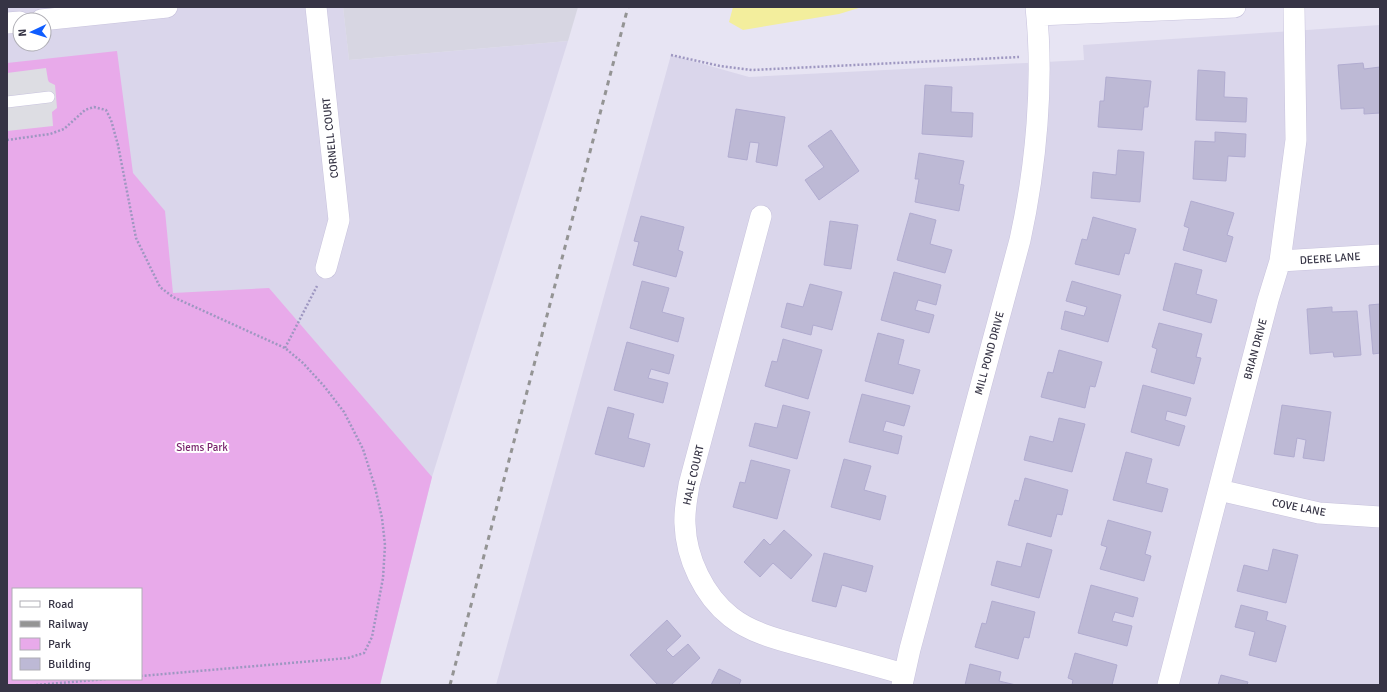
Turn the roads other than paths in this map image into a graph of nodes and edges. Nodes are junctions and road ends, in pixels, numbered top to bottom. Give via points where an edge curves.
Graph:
1 (167, 7) edge
2 (316, 7) edge
3 (1235, 7) edge
4 (1294, 7) edge
5 (1037, 11) edge
6 (52, 19) edge
7 (49, 97) dead end
8 (7, 102) edge
9 (761, 216) dead end
10 (1380, 255) edge
11 (1280, 261) junction
12 (326, 268) road end
13 (1219, 490) junction
14 (1380, 517) edge
15 (903, 679) edge
16 (1168, 685) edge

1 - 6 street
2 - 12 street, CORNELL COURT via 339,220
3 - 5 street
4 - 11 street, BRIAN DRIVE via 1296,140
5 - 15 street, MILL POND DRIVE via 1039,56 1036,134 1022,228
7 - 8 lane
9 - 15 street, HALE COURT via 689,485 685,510 689,552 705,588 730,617 744,626
10 - 11 street, DEERE LANE
11 - 13 street, BRIAN DRIVE
13 - 14 street, COVE LANE via 1319,512
13 - 16 street, BRIAN DRIVE

